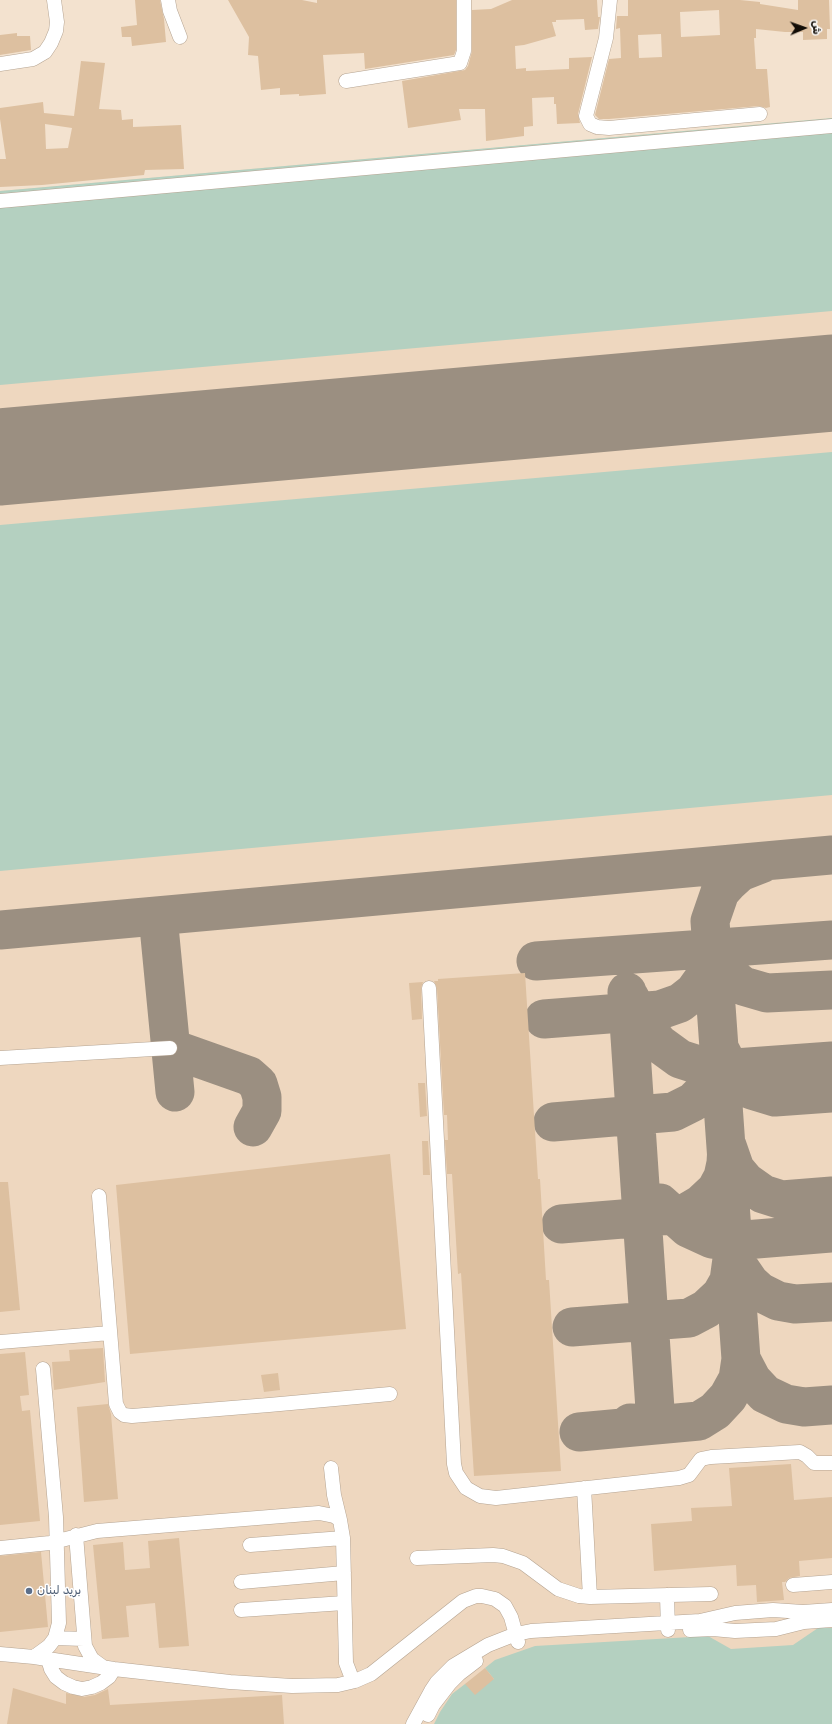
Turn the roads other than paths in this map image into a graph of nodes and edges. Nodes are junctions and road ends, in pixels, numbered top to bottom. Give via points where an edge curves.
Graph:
1 (54, 0) edge
2 (168, 0) edge
3 (464, 0) edge
4 (610, 0) edge
5 (180, 37) dead end
6 (0, 64) edge
7 (346, 81) dead end
8 (760, 114) dead end
9 (832, 126) edge
10 (0, 201) edge
11 (429, 988) dead end
12 (170, 1048) dead end
13 (0, 1058) edge
14 (99, 1196) dead end
15 (110, 1333) junction
16 (0, 1342) edge
17 (43, 1369) dead end
18 (390, 1394) dead end
19 (832, 1463) edge
20 (331, 1468) dead end
21 (584, 1488) junction
22 (340, 1520) junction
23 (76, 1535) junction
24 (343, 1538) junction
25 (56, 1542) junction
26 (250, 1545) dead end
27 (0, 1548) edge
28 (417, 1558) dead end
29 (344, 1573) junction
30 (241, 1582) dead end
31 (832, 1582) edge
32 (794, 1584) dead end
33 (711, 1594) dead end
34 (667, 1595) junction
35 (590, 1597) junction
36 (344, 1603) junction
37 (241, 1610) dead end
38 (785, 1610) junction
39 (832, 1610) edge
40 (832, 1620) edge
41 (668, 1627) junction
42 (786, 1627) junction
43 (55, 1638) junction
44 (517, 1638) junction
45 (84, 1639) junction
46 (0, 1654) edge
47 (41, 1658) junction
48 (109, 1668) junction
49 (355, 1681) junction
50 (413, 1724) edge
51 (423, 1724) edge

1 - 6 street via 56,31 45,52 33,60
2 - 5 street
3 - 7 street via 464,51 460,63
4 - 8 street via 606,38 586,116 590,124 609,128
9 - 10 street
11 - 21 street via 456,1473 466,1488 488,1498
12 - 13 street
14 - 15 street
15 - 16 street
15 - 18 street via 116,1404 120,1412 128,1416
17 - 25 street
19 - 21 street via 814,1463 800,1452 711,1457 701,1460 685,1477
20 - 22 street
21 - 35 street
22 - 23 street via 319,1513 97,1531
22 - 24 street
23 - 25 street
23 - 45 street
24 - 26 street
24 - 29 street
25 - 27 street
25 - 43 street via 59,1623
28 - 35 street via 503,1556 523,1563 558,1589
29 - 30 street
29 - 36 street
31 - 32 street
33 - 34 street
34 - 35 street
34 - 41 street
36 - 37 street
36 - 49 street via 346,1663
38 - 39 street
38 - 41 street via 735,1613
38 - 42 street
40 - 42 street via 804,1622
41 - 42 street via 735,1631
41 - 44 street via 531,1639
43 - 45 street
43 - 47 street
44 - 49 street via 505,1606 489,1596 476,1596 463,1601 371,1674
44 - 50 street via 488,1645 453,1666 431,1691
44 - 51 street via 492,1651 459,1674 441,1694
45 - 48 street via 92,1659
46 - 47 street
47 - 48 street
47 - 48 street via 56,1677 64,1683 82,1689 101,1684 109,1677
48 - 49 street via 271,1685 329,1686

